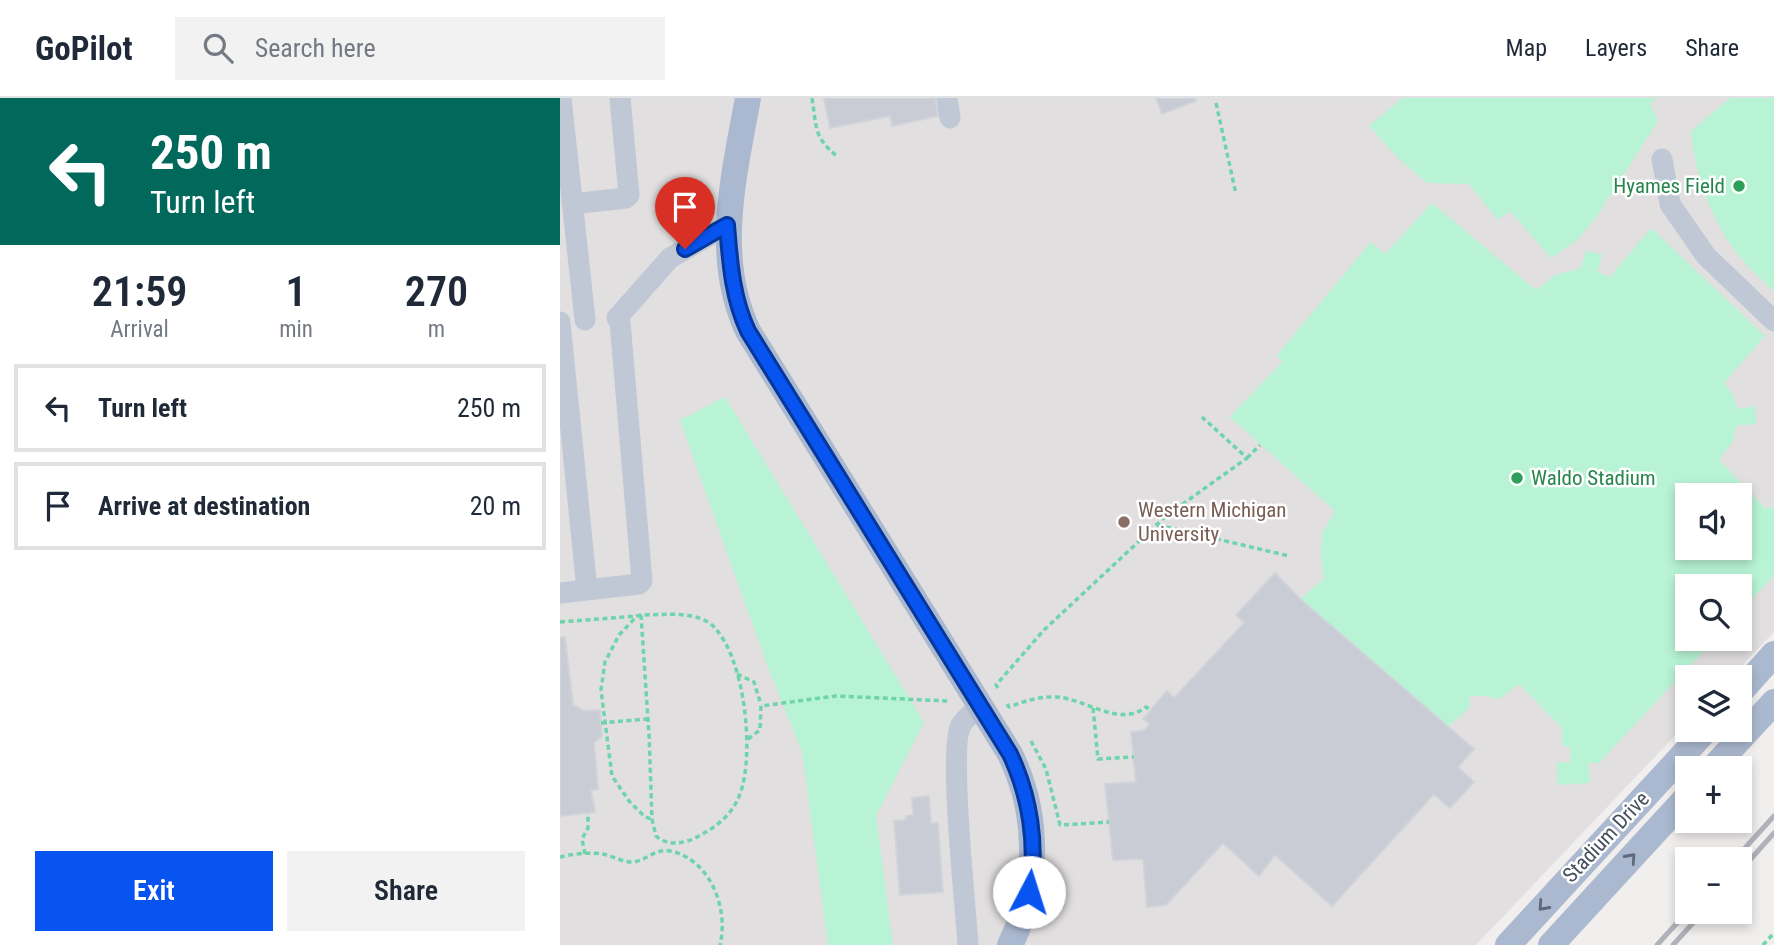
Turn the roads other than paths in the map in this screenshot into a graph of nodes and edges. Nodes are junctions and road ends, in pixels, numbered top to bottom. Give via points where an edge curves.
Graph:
1 (561, 98) edge
2 (620, 98) edge
3 (748, 98) edge
4 (1662, 159) dead end
5 (572, 204) junction
6 (727, 225) junction
7 (617, 318) junction
8 (585, 320) junction
9 (1774, 321) edge
10 (560, 322) edge
11 (587, 590) junction
12 (560, 593) edge
13 (1774, 654) edge
14 (1752, 679) edge
15 (1774, 702) edge
16 (980, 706) junction
17 (1695, 742) edge
18 (1724, 756) edge
19 (1675, 810) edge
20 (968, 945) edge
21 (1010, 945) edge
22 (1507, 945) edge
23 (1551, 945) edge

1 - 5 lane
2 - 5 lane via 629,195
3 - 6 main road
4 - 9 lane via 1670,204 1706,256
5 - 8 lane
6 - 7 lane via 670,258
6 - 16 main road via 735,291 748,331
7 - 8 lane
7 - 11 lane via 642,581
8 - 10 lane
10 - 11 lane
11 - 12 lane
13 - 14 main road
15 - 18 main road
16 - 20 lane via 961,725 957,742
16 - 21 main road via 1020,776 1031,832 1032,875 1025,910
17 -> 22 main road, Stadium Drive
23 -> 19 main road, Stadium Drive

